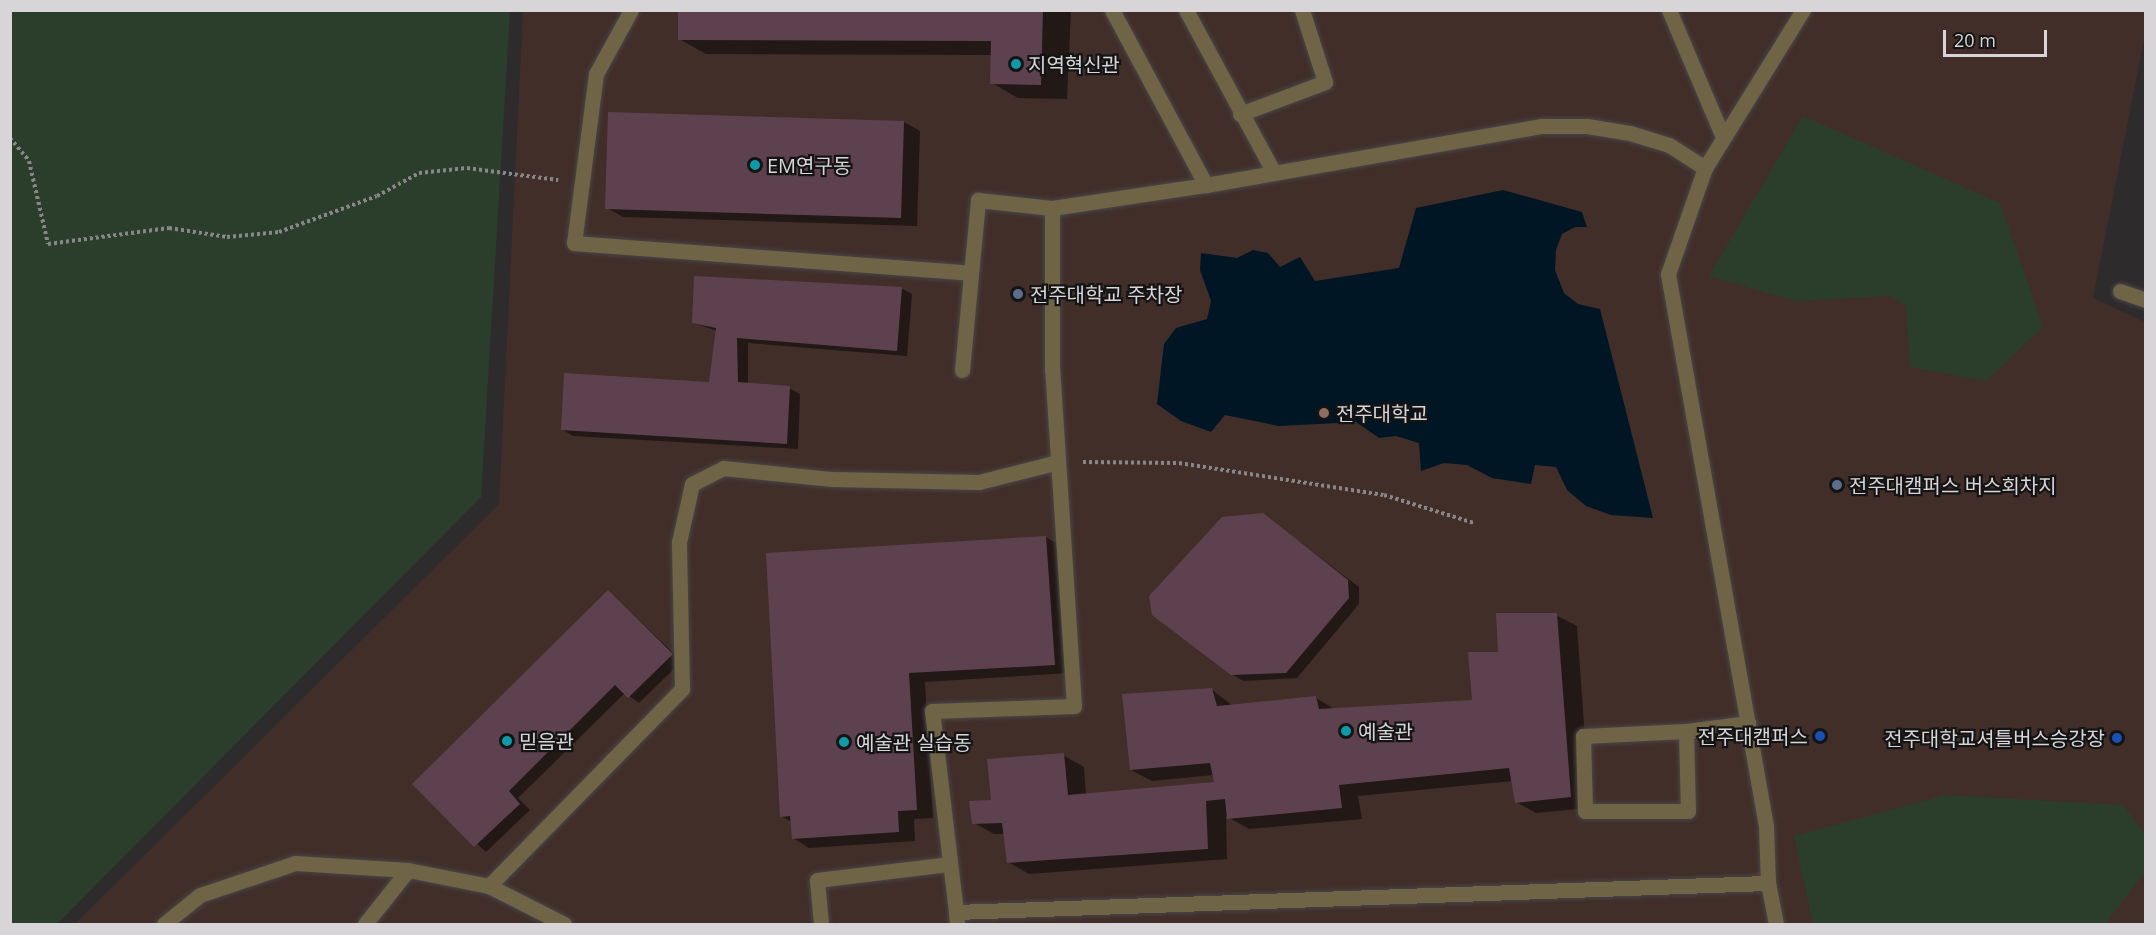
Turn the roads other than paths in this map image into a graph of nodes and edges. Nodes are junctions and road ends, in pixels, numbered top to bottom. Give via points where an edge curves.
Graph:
1 (631, 10) edge
2 (1112, 10) edge
3 (1186, 10) edge
4 (1302, 10) edge
5 (1669, 10) edge
6 (1803, 10) edge
7 (1240, 114) junction
8 (1723, 137) junction
9 (1705, 168) junction
10 (1273, 171) junction
11 (1206, 185) junction
12 (1052, 208) junction
13 (970, 273) junction
14 (2120, 291) dead end
15 (2145, 300) edge
16 (962, 370) dead end
17 (1058, 462) junction
18 (1748, 723) junction
19 (1686, 731) junction
20 (950, 864) junction
21 (408, 870) junction
22 (1768, 883) junction
23 (489, 885) junction
24 (956, 918) edge
25 (544, 920) edge
26 (164, 924) edge
27 (365, 924) edge
28 (564, 924) edge
29 (821, 924) edge
30 (1776, 924) edge

1 - 13 street via 596,74 574,243
2 - 11 street
3 - 7 street
4 - 7 street via 1326,82
5 - 8 street
6 - 8 street
7 - 10 street
8 - 9 street
9 - 10 street via 1669,145 1630,133 1587,126 1542,126
9 - 18 street via 1668,274
10 - 11 street
11 - 12 street
12 - 13 street via 978,200
12 - 17 street via 1052,370
13 - 16 street
14 - 15 street
17 - 20 street via 1074,706 932,711
17 - 23 street via 979,482 832,479 723,468 692,484 679,542 682,689
18 - 19 street
18 - 22 street via 1766,826
19 - 19 street via 1688,811 1585,811 1583,736
20 - 24 street
20 - 29 street via 817,880
21 - 23 street
21 - 26 street via 295,863 200,895
21 - 27 street
22 - 24 street
22 - 30 street
23 - 25 street
25 - 28 street

